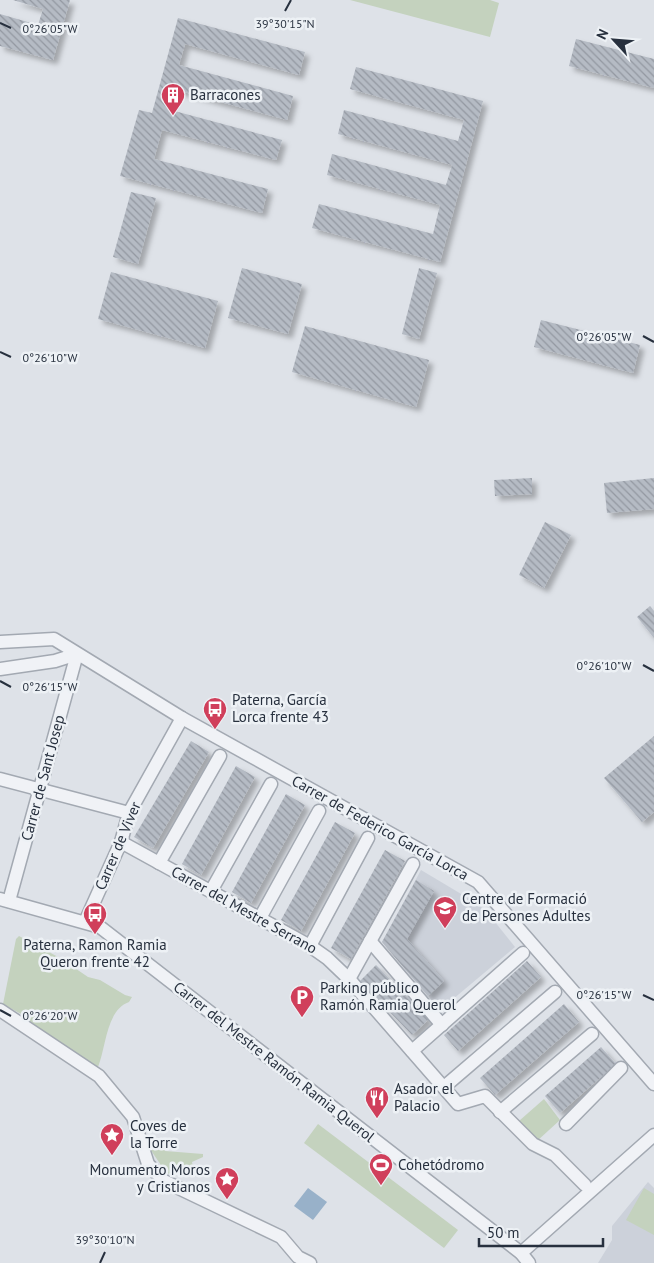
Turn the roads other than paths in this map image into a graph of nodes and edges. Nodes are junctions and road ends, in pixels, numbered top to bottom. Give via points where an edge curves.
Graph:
1 (0, 642) edge
2 (77, 654) junction
3 (0, 669) edge
4 (182, 718) junction
5 (220, 756) dead end
6 (0, 779) edge
7 (271, 784) dead end
8 (40, 790) junction
9 (319, 811) dead end
10 (129, 813) junction
11 (368, 838) dead end
12 (121, 842) junction
13 (159, 863) junction
14 (414, 864) dead end
15 (211, 891) junction
16 (4, 900) edge
17 (260, 918) junction
18 (85, 922) junction
19 (370, 941) junction
20 (310, 946) junction
21 (523, 954) dead end
22 (349, 979) junction
23 (555, 992) dead end
24 (0, 1010) edge
25 (442, 1024) junction
26 (592, 1034) dead end
27 (412, 1050) junction
28 (621, 1068) dead end
29 (654, 1084) edge
30 (444, 1087) junction
31 (500, 1112) junction
32 (566, 1124) dead end
33 (654, 1135) edge
34 (585, 1186) dead end
35 (525, 1258) edge
36 (310, 1263) edge

1 - 2 street, Carrer de Federico García Lorca via 54,639
2 - 3 street via 55,661
2 - 4 street, Carrer de Federico García Lorca
2 - 8 street, Carrer de Sant Josep
4 - 10 street, Carrer de Viver
4 - 29 street, Carrer de Federico García Lorca via 478,882
5 - 13 street
6 - 8 street
7 - 15 street
8 - 10 street
8 - 16 street, Carrer de Sant Josep
9 - 17 street
10 - 12 street, Carrer de Viver
11 - 20 street
12 - 13 street, Carrer del Mestre Serrano
12 - 18 street, Carrer de Viver
13 - 15 street, Carrer del Mestre Serrano
14 - 19 street
15 - 17 street, Carrer del Mestre Serrano
16 - 18 street, Carrer del Mestre Ramón Ramia Querol
17 - 20 street, Carrer del Mestre Serrano
18 - 35 street, Carrer del Mestre Ramón Ramia Querol via 100,927
19 - 22 street
19 - 25 street
20 - 22 street, Carrer del Mestre Serrano
21 - 25 street
22 - 27 street, Carrer del Mestre Serrano
23 - 30 street
24 - 36 street via 98,1076 133,1117 148,1164 164,1181 282,1236 298,1257
25 - 27 street
26 - 31 street
27 - 30 street, Carrer del Mestre Serrano
28 - 32 street
30 - 31 street, Carrer del Mestre Serrano via 458,1104 485,1096
31 - 34 street via 533,1144 555,1155
33 - 35 street

